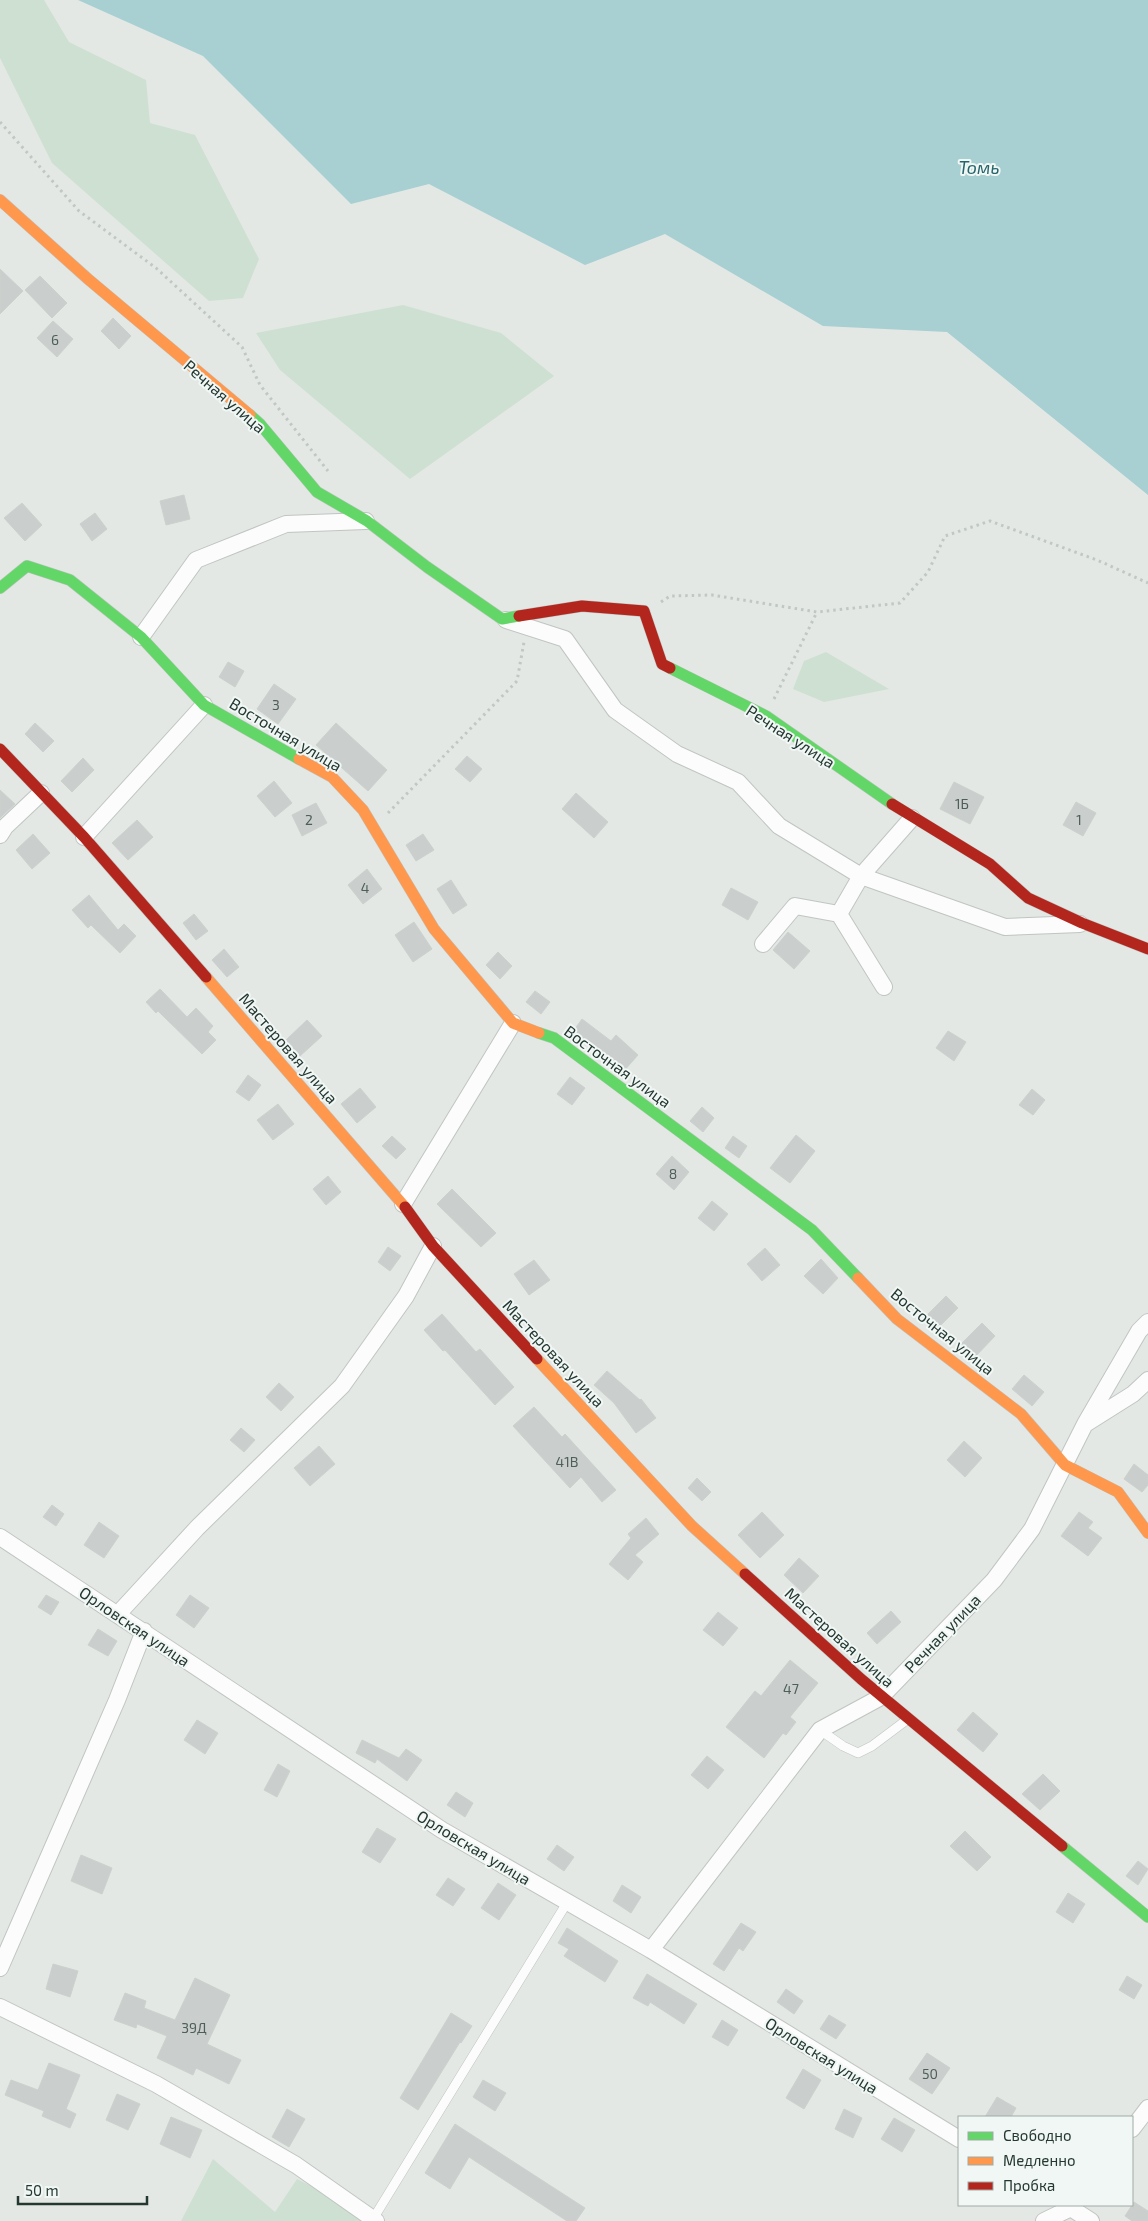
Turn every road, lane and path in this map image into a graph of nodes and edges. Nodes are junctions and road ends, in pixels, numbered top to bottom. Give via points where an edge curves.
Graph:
1 (0, 122) edge
2 (0, 200) edge
3 (332, 475) dead end
4 (367, 520) junction
5 (1148, 583) edge
6 (0, 588) edge
7 (644, 611) junction
8 (817, 612) junction
9 (502, 619) junction
10 (527, 627) junction
11 (141, 637) junction
12 (204, 705) junction
13 (766, 716) junction
14 (0, 749) edge
15 (41, 793) junction
16 (912, 818) junction
17 (373, 828) junction
18 (0, 835) edge
19 (84, 837) junction
20 (861, 876) junction
21 (839, 914) junction
22 (1082, 923) junction
23 (763, 944) dead end
24 (1148, 948) edge
25 (884, 987) dead end
26 (513, 1024) junction
27 (403, 1204) junction
28 (433, 1246) junction
29 (1148, 1322) edge
30 (1148, 1380) edge
31 (1085, 1424) junction
32 (1066, 1464) junction
33 (1148, 1532) edge
34 (0, 1537) edge
35 (118, 1614) junction
36 (144, 1632) junction
37 (882, 1697) junction
38 (908, 1719) junction
39 (820, 1730) junction
40 (568, 1901) junction
41 (1148, 1917) edge
42 (651, 1950) junction
43 (0, 1968) edge
44 (0, 2007) edge
45 (1148, 2108) edge
46 (1133, 2129) edge
47 (958, 2138) edge
48 (1070, 2206) edge
49 (374, 2220) edge
50 (1044, 2221) edge
51 (1091, 2221) edge

1 - 3 path via 79,211 156,268 242,347 260,385
2 - 4 street, Речная улица via 260,424 317,492
4 - 9 street, Речная улица
4 - 11 street via 286,524 196,560
5 - 8 path via 1097,560 990,521 945,536 928,572 900,603
6 - 11 street, Восточная улица via 27,566 70,580
7 - 8 path via 670,596 712,595
7 - 9 street via 582,606
7 - 13 street, Речная улица via 662,664
8 - 13 path
9 - 10 street, Речная улица
10 - 17 path via 517,681
10 - 20 street, Речная улица via 565,639 615,710 677,754 738,782 779,826
11 - 12 street, Восточная улица
12 - 17 street, Восточная улица via 332,777 363,810
12 - 19 street
13 - 16 street, Речная улица
14 - 15 street, Мастеровая улица
15 - 18 street
15 - 19 street, Мастеровая улица
16 - 20 street
16 - 22 street, Речная улица via 990,864 1028,898
17 - 26 street, Восточная улица via 434,929
19 - 27 street, Мастеровая улица
20 - 21 street
20 - 22 street, Речная улица via 1005,927
21 - 23 street via 795,906
21 - 25 street
22 - 24 street, Речная улица
26 - 27 street
26 - 32 street, Восточная улица via 554,1038 812,1230 897,1318 1021,1414
27 - 28 street, Мастеровая улица
28 - 35 street via 406,1296 342,1386 196,1528
28 - 37 street, Мастеровая улица via 692,1526
29 - 31 street, Речная улица
30 - 31 street via 1133,1394
31 - 32 street, Речная улица
32 - 33 street, Восточная улица via 1118,1492
32 - 37 street, Речная улица via 1032,1529 994,1580
34 - 35 street, Орловская улица
35 - 36 street, Орловская улица
36 - 40 street, Орловская улица via 442,1830
36 - 43 street
37 - 38 street, Мастеровая улица
37 - 39 street, Речная улица
38 - 39 lane via 858,1753
38 - 41 street, Мастеровая улица
39 - 42 street, Речная улица
40 - 42 street, Орловская улица
40 - 49 lane
42 - 47 street, Орловская улица
44 - 49 street via 165,2089 296,2165
45 - 46 street
48 - 50 street
48 - 51 street

